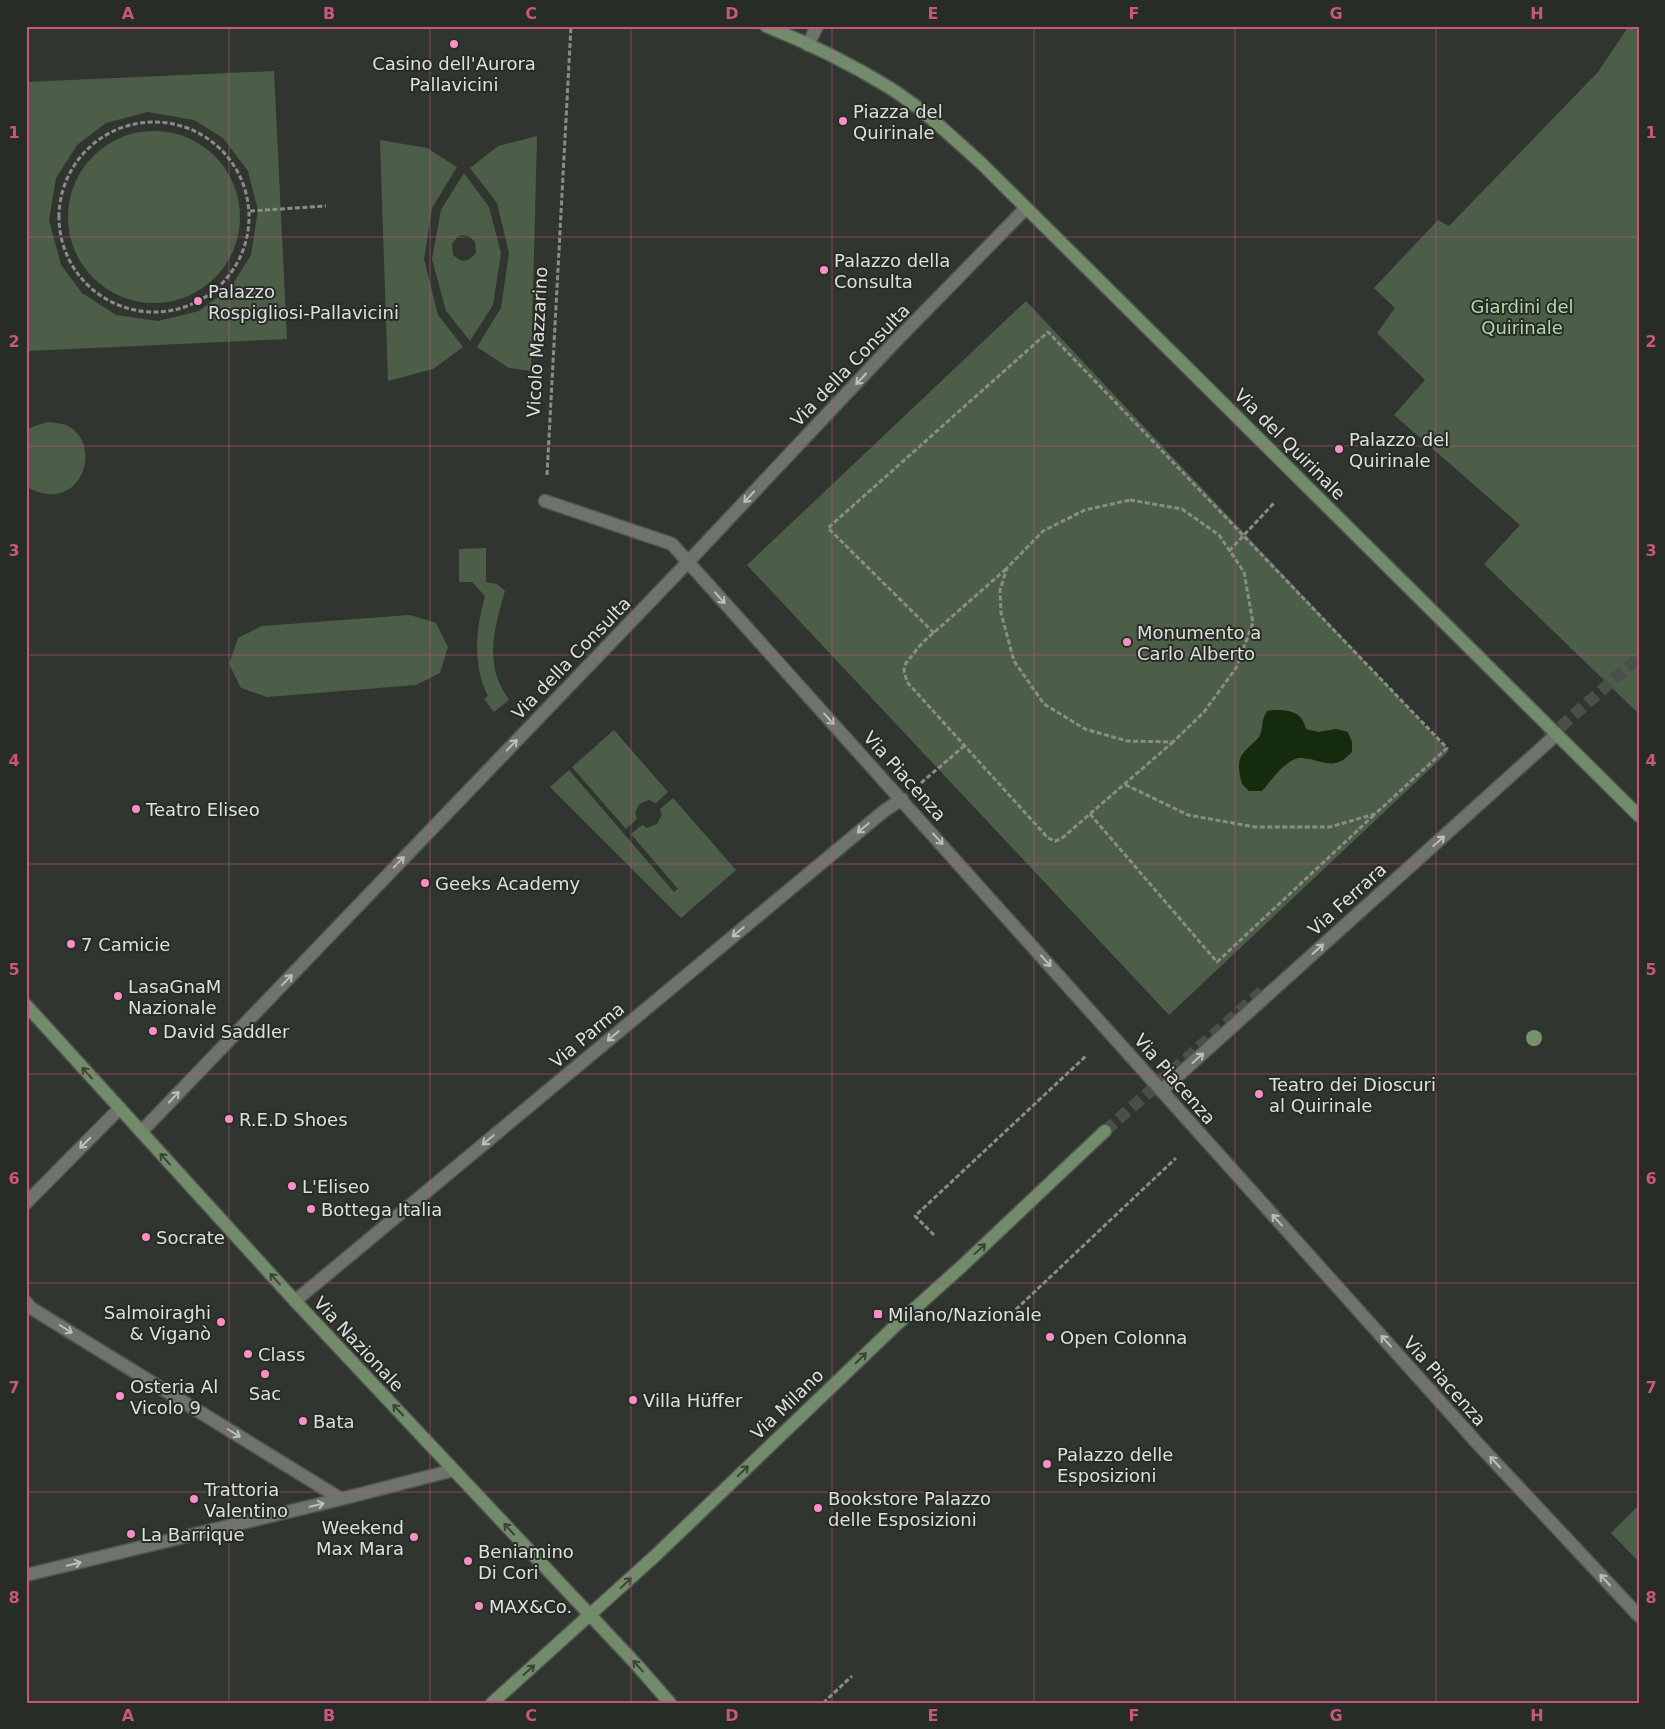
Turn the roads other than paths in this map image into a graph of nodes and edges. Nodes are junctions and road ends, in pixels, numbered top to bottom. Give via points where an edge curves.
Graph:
1 (766, 26) edge
2 (817, 26) edge
3 (808, 44) junction
4 (1026, 208) junction
5 (545, 501) road end
6 (688, 562) junction
7 (1557, 734) junction
8 (902, 799) junction
9 (1639, 816) edge
10 (26, 1005) edge
11 (1161, 1091) junction
12 (120, 1108) junction
13 (1105, 1131) tunnel mouth
14 (141, 1132) junction
15 (26, 1203) edge
16 (295, 1301) junction
17 (26, 1302) edge
18 (454, 1470) junction
19 (341, 1499) junction
20 (26, 1575) edge
21 (590, 1616) junction
22 (1639, 1616) edge
23 (492, 1703) edge
24 (670, 1703) edge

1 - 3 street
2 - 3 street
3 - 4 street, Via del Quirinale via 911,102 982,164
4 -> 6 street, Via della Consulta
4 - 7 street, Via del Quirinale
5 - 6 street via 672,544
6 -> 8 street, Via Piacenza
14 -> 6 street, Via della Consulta
7 - 9 street, Via del Quirinale
11 -> 7 street, Via Ferrara
8 -> 11 street, Via Piacenza
8 -> 16 street, Via Parma
12 -> 10 street, Via Nazionale
22 -> 11 street, Via Piacenza via 1478,1444
12 - 14 street, Via Nazionale
12 -> 15 street
21 -> 13 street, Via Milano
16 -> 14 street, Via Nazionale
18 -> 16 street, Via Nazionale
17 -> 19 street
18 - 19 street
21 -> 18 street, Via Nazionale
20 -> 19 street
23 -> 21 street, Via Milano
24 -> 21 street, Via Nazionale

